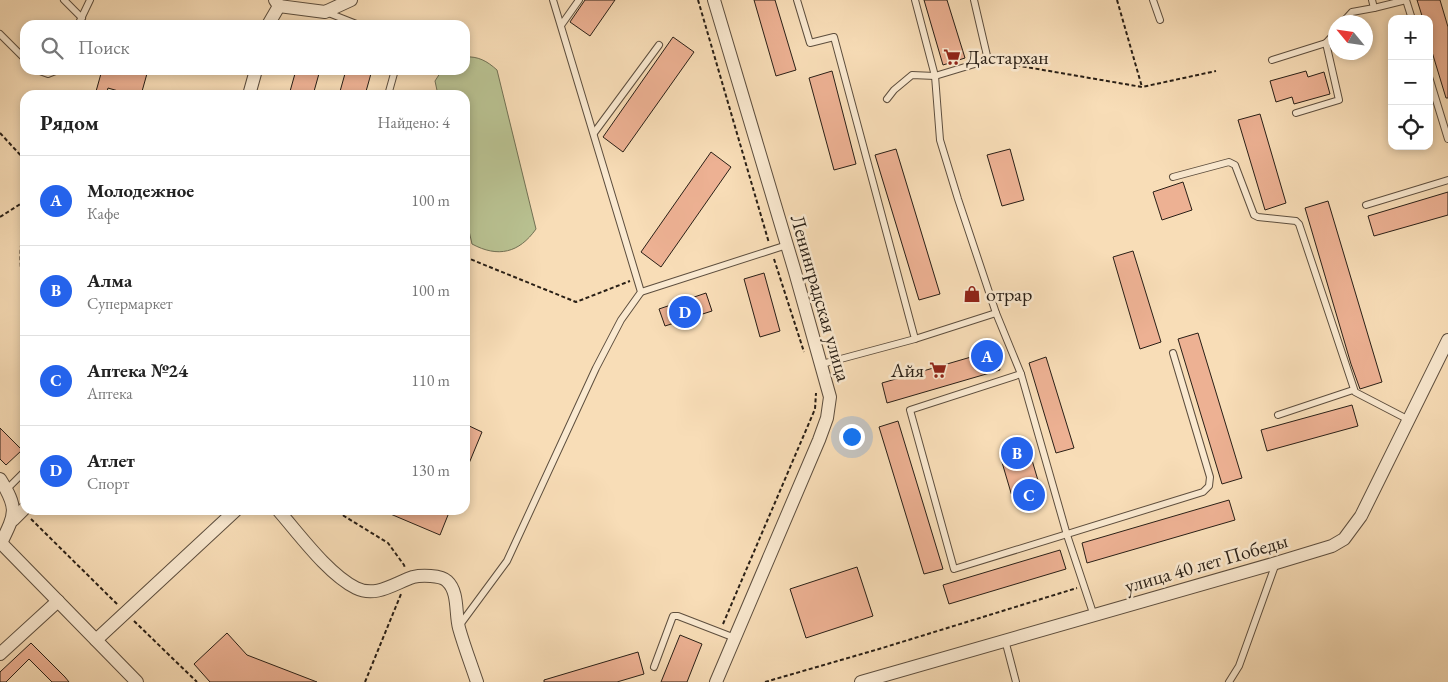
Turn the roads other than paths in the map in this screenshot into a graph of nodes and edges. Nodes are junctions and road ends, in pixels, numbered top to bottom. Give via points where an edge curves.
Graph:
1 (64, 0) edge
2 (90, 0) edge
3 (350, 0) edge
4 (553, 0) edge
5 (579, 0) edge
6 (714, 0) edge
7 (797, 0) edge
8 (915, 0) edge
9 (974, 0) edge
10 (1153, 0) edge
11 (1372, 0) edge
12 (277, 3) edge
13 (1374, 8) junction
14 (325, 12) junction
15 (1349, 15) edge
16 (1411, 15) edge
17 (82, 18) joint
18 (270, 20) edge
19 (346, 20) edge
20 (1160, 20) dead end
21 (562, 24) junction
22 (0, 34) edge
23 (1326, 43) joint
24 (659, 45) dead end
25 (20, 55) edge
26 (1272, 60) dead end
27 (255, 75) edge
28 (394, 75) edge
29 (935, 76) junction
30 (250, 90) edge
31 (390, 90) edge
32 (1433, 90) edge
33 (888, 99) dead end
34 (1296, 113) dead end
35 (594, 133) junction
36 (1448, 139) edge
37 (1173, 176) dead end
38 (1448, 180) edge
39 (1366, 205) dead end
40 (787, 245) junction
41 (641, 292) junction
42 (996, 313) junction
43 (915, 339) junction
44 (1448, 340) edge
45 (1173, 353) dead end
46 (822, 364) junction
47 (1021, 374) junction
48 (1354, 390) junction
49 (1278, 415) dead end
50 (1409, 420) junction
51 (20, 473) edge
52 (3, 484) edge
53 (20, 513) edge
54 (231, 515) edge
55 (282, 515) edge
56 (13, 520) junction
57 (1067, 535) junction
58 (1, 542) edge
59 (1276, 563) junction
60 (58, 601) junction
61 (1094, 616) junction
62 (459, 626) junction
63 (735, 638) junction
64 (96, 640) junction
65 (1005, 640) junction
66 (0, 654) edge
67 (654, 666) dead end
68 (137, 682) edge
69 (477, 682) edge
70 (716, 682) edge
71 (861, 682) edge
72 (1016, 682) edge
73 (1229, 682) edge

1 - 17 lane
2 - 17 lane
3 - 14 street
4 - 21 lane
5 - 21 lane
6 - 40 street, Ленинградская улица
7 - 43 lane via 810,43 834,37
8 - 29 lane
9 - 29 lane via 988,60
10 - 20 lane
11 - 13 lane
12 - 14 street
12 - 18 street
13 - 15 lane
13 - 16 lane via 1406,0
14 - 19 lane
21 - 35 lane
22 - 25 lane
23 - 26 lane
23 - 34 lane via 1339,100
24 - 35 lane
27 - 30 street
28 - 31 lane
29 - 33 lane via 912,75
29 - 42 lane via 940,140
32 - 36 lane
35 - 41 lane
37 - 48 lane via 1233,163 1254,215 1299,224
38 - 39 lane
40 - 41 lane
40 - 46 street, Ленинградская улица
41 - 62 lane via 621,320 596,368 507,561
42 - 43 lane
42 - 47 lane
43 - 46 lane
44 - 50 street, улица 40 лет Победы
45 - 57 lane via 1210,477 1209,486 1204,492
46 - 63 street, Ленинградская улица via 830,397 827,418
47 - 57 lane
47 - 57 lane via 910,410 954,569
48 - 49 lane
48 - 50 lane
50 - 59 street, улица 40 лет Победы via 1361,516 1344,539 1332,546
51 - 52 lane
52 - 56 street via 12,501
53 - 56 street
54 - 64 street
55 - 62 street via 333,572 357,589 375,591 414,577 446,580 454,593
56 - 58 street
57 - 61 lane
58 - 60 street
59 - 61 street, улица 40 лет Победы
59 - 73 lane via 1239,666
60 - 64 street
60 - 66 street
61 - 65 street, улица 40 лет Победы
62 - 69 street
63 - 67 lane via 673,616
63 - 70 street, Ленинградская улица
64 - 68 street
65 - 71 street, улица 40 лет Победы
65 - 72 lane

